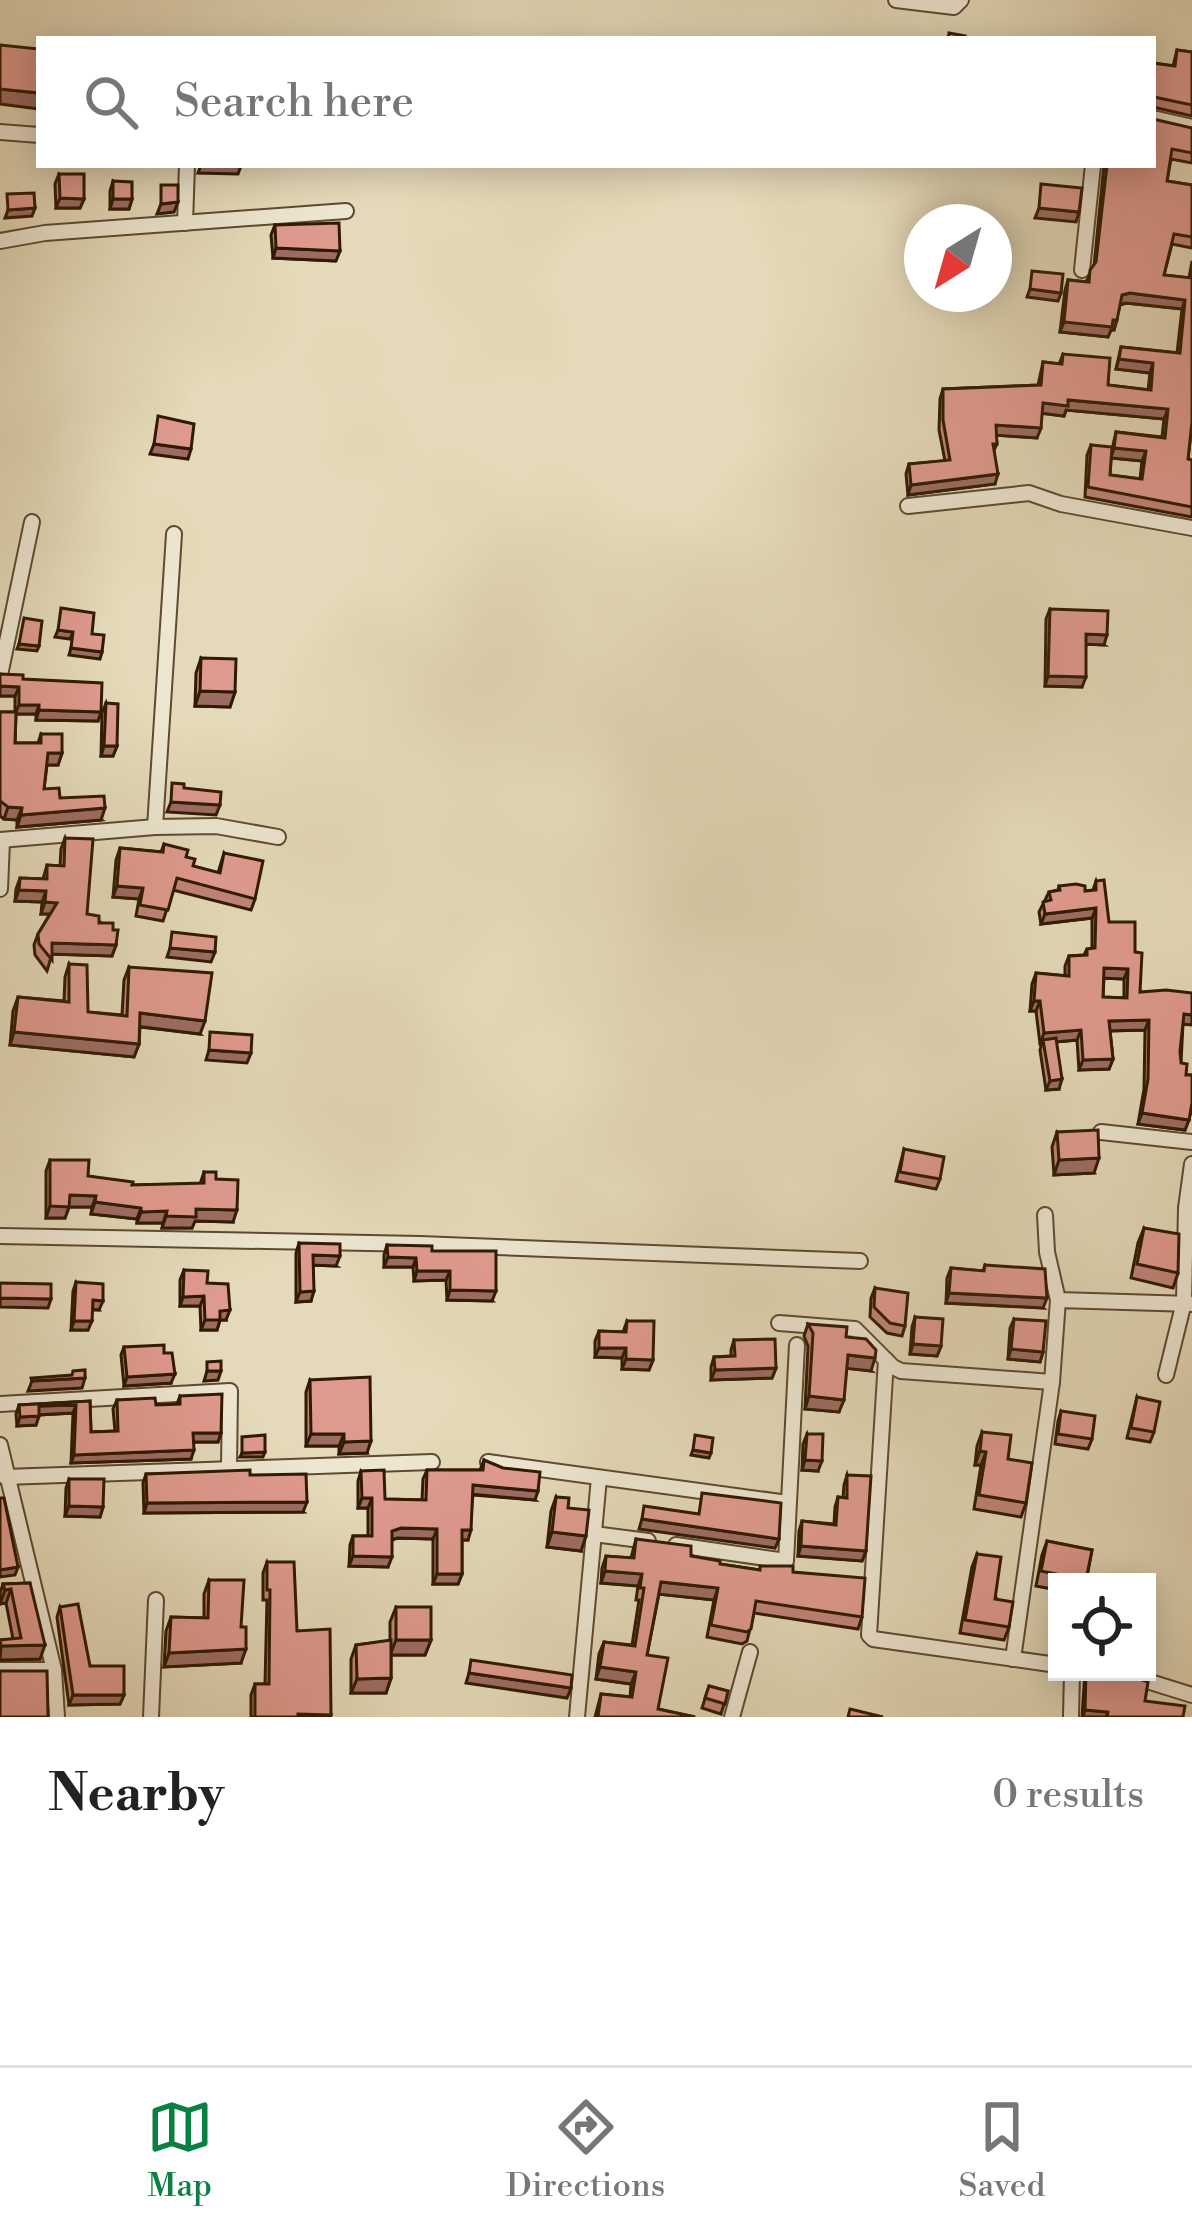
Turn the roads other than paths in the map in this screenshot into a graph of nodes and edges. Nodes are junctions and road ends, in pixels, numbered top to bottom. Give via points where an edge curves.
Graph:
1 (896, 0) edge
2 (961, 0) edge
3 (1156, 119) edge
4 (1192, 127) edge
5 (0, 132) edge
6 (36, 135) edge
7 (187, 168) edge
8 (1093, 168) edge
9 (346, 211) dead end
10 (185, 224) junction
11 (0, 241) edge
12 (1082, 270) dead end
13 (908, 506) dead end
14 (32, 522) dead end
15 (1192, 528) edge
16 (174, 534) dead end
17 (0, 675) edge
18 (155, 827) junction
19 (278, 837) dead end
20 (1, 840) edge
21 (0, 889) edge
22 (1101, 1132) edge
23 (1192, 1142) edge
24 (1192, 1164) edge
25 (1045, 1215) dead end
26 (0, 1236) edge
27 (860, 1261) dead end
28 (1058, 1300) junction
29 (1188, 1303) edge
30 (779, 1324) dead end
31 (797, 1345) dead end
32 (886, 1360) junction
33 (1166, 1375) dead end
34 (1052, 1382) junction
35 (0, 1403) edge
36 (0, 1444) edge
37 (432, 1462) dead end
38 (488, 1462) edge
39 (229, 1468) junction
40 (5, 1478) junction
41 (599, 1478) junction
42 (788, 1503) junction
43 (594, 1534) junction
44 (34, 1585) junction
45 (17, 1586) edge
46 (156, 1600) dead end
47 (750, 1652) dead end
48 (1013, 1659) junction
49 (1048, 1663) edge
50 (0, 1670) edge
51 (54, 1670) junction
52 (1072, 1681) edge
53 (1147, 1681) edge
54 (1192, 1695) edge
55 (57, 1717) edge
56 (151, 1717) edge
57 (577, 1717) edge
58 (732, 1717) edge
59 (1071, 1717) edge

1 - 2 street via 954,7
3 - 4 street
5 - 6 street
7 - 10 street
8 - 12 street
9 - 10 street
10 - 11 street
13 - 15 street via 1029,494
14 - 17 street
16 - 18 street
18 - 19 street
18 - 20 street
20 - 21 street
22 - 23 street
24 - 29 street
25 - 28 street
26 - 27 street
28 - 29 street
28 - 34 street
29 - 33 street
30 - 32 street via 855,1329
31 - 42 street
32 - 34 street via 901,1371
32 - 48 street via 868,1635
34 - 48 street
35 - 39 street via 230,1390
36 - 40 street
37 - 39 street
38 - 41 street
39 - 40 street
40 - 44 street
41 - 42 street
41 - 43 street
42 - 43 street via 786,1561
43 - 57 street
44 - 45 street
44 - 51 street
46 - 56 street
47 - 58 street
48 - 49 street
50 - 51 street
51 - 55 street
52 - 59 street
53 - 54 street

